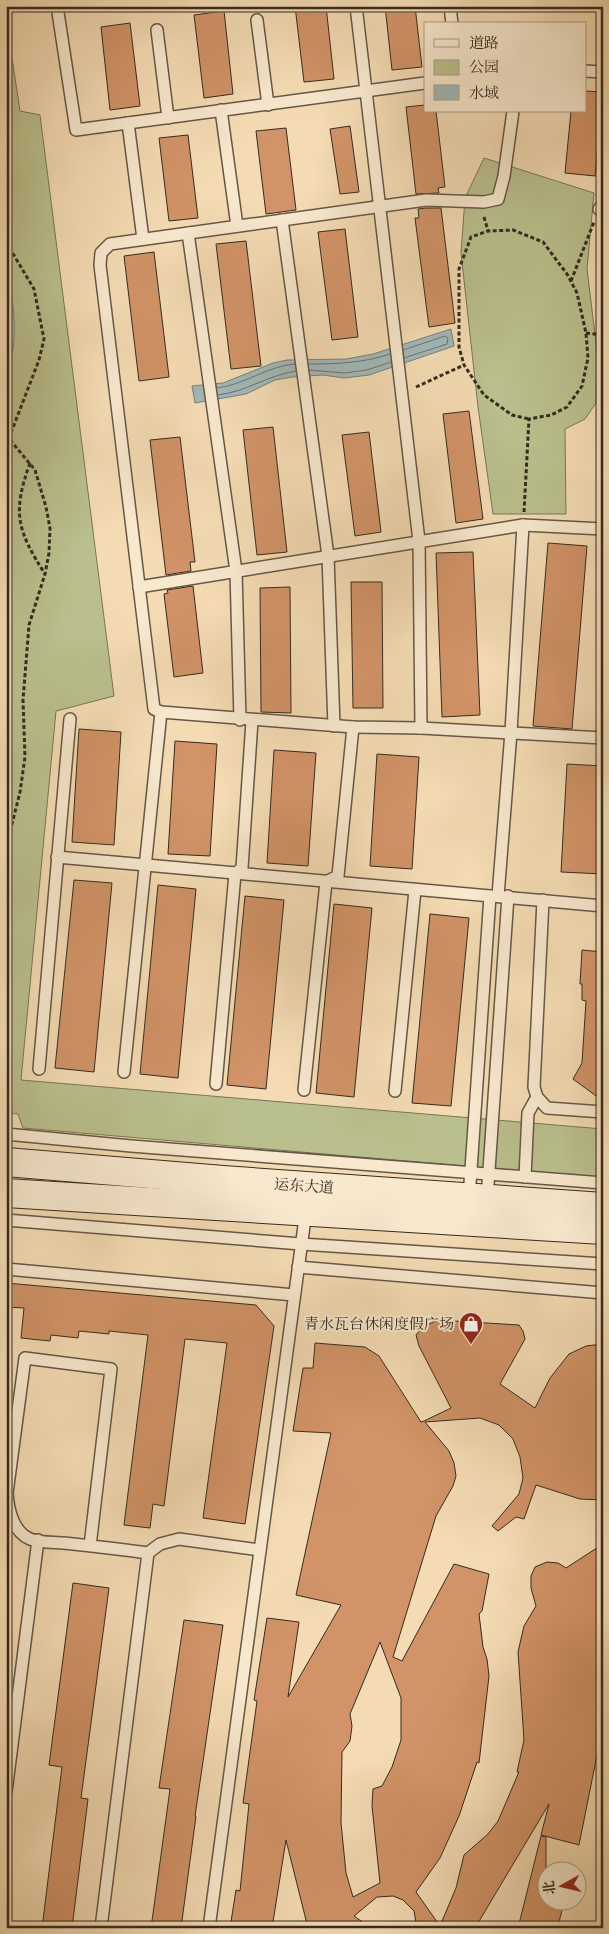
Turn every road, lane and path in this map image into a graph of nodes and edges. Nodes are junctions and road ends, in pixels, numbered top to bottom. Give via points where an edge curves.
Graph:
1 (57, 6) edge
2 (356, 6) edge
3 (450, 6) edge
4 (257, 20) dead end
5 (452, 22) edge
6 (157, 30) dead end
7 (586, 70) edge
8 (603, 72) edge
9 (424, 84) edge
10 (365, 91) junction
11 (268, 104) junction
12 (221, 110) junction
13 (513, 112) edge
14 (168, 118) junction
15 (6, 121) edge
16 (128, 123) junction
17 (601, 206) edge
18 (380, 207) junction
19 (6, 209) edge
20 (282, 220) junction
21 (237, 226) junction
22 (188, 233) junction
23 (144, 239) junction
24 (6, 242) edge
25 (571, 282) junction
26 (586, 333) junction
27 (603, 335) edge
28 (464, 365) junction
29 (402, 393) junction
30 (529, 419) junction
31 (8, 436) edge
32 (30, 463) junction
33 (523, 525) junction
34 (603, 529) edge
35 (419, 541) junction
36 (328, 556) junction
37 (236, 571) junction
38 (45, 574) junction
39 (139, 587) junction
40 (161, 712) junction
41 (70, 719) dead end
42 (240, 720) junction
43 (252, 721) junction
44 (334, 726) junction
45 (353, 727) junction
46 (421, 728) junction
47 (511, 732) junction
48 (603, 738) edge
49 (6, 848) edge
50 (58, 857) junction
51 (145, 865) junction
52 (235, 874) junction
53 (326, 882) junction
54 (415, 890) junction
55 (498, 896) junction
56 (543, 900) junction
57 (603, 906) edge
58 (39, 1068) dead end
59 (124, 1072) dead end
60 (216, 1084) dead end
61 (304, 1090) dead end
62 (395, 1091) dead end
63 (537, 1097) junction
64 (603, 1112) edge
65 (6, 1134) edge
66 (6, 1162) edge
67 (472, 1171) junction
68 (526, 1177) junction
69 (603, 1183) edge
70 (482, 1191) junction
71 (6, 1193) edge
72 (603, 1208) edge
73 (306, 1211) junction
74 (6, 1220) edge
75 (603, 1230) edge
76 (301, 1244) junction
77 (603, 1264) edge
78 (298, 1266) junction
79 (6, 1268) edge
80 (603, 1293) edge
81 (294, 1295) junction
82 (38, 1540) junction
83 (90, 1546) junction
84 (260, 1550) junction
85 (148, 1553) junction
86 (7, 1785) edge
87 (101, 1928) edge
88 (209, 1928) edge

1 - 16 lane via 76,130
2 - 10 lane
3 - 5 lane
4 - 11 lane
6 - 14 lane
7 - 8 lane
9 - 10 lane
10 - 11 lane
10 - 18 lane
11 - 12 lane
12 - 14 lane
12 - 21 lane
13 - 18 lane via 498,200 426,200
14 - 16 lane
15 - 19 path via 10,188
16 - 23 lane
17 - 25 path
18 - 20 lane
18 - 29 lane
20 - 21 lane
20 - 36 lane
21 - 22 lane
22 - 23 lane
22 - 37 lane
23 - 39 lane via 110,244 101,253 100,265
24 - 31 path via 34,289 44,339 39,360
25 - 26 path
25 - 28 path via 543,242 513,230 488,230 471,237 459,269 459,346
26 - 27 path
26 - 30 path via 588,358 582,386 567,408
28 - 29 path
28 - 30 path via 484,396 512,415
29 - 35 lane
30 - 33 path
31 - 32 path
32 - 38 path via 35,470 50,528
32 - 38 path via 19,504 20,525
33 - 34 lane
33 - 35 lane
33 - 47 lane
35 - 36 lane
35 - 46 lane
36 - 37 lane
36 - 44 lane
37 - 39 lane
37 - 42 lane
38 - 49 path via 29,625 23,700 25,757
39 - 40 lane via 154,709
40 - 42 lane
40 - 51 lane
41 - 50 lane
42 - 43 lane
43 - 44 lane
43 - 52 lane via 242,868
44 - 45 lane
45 - 46 lane
45 - 53 lane via 338,876
46 - 47 lane
47 - 48 lane
47 - 55 lane
50 - 51 lane
50 - 58 lane
51 - 52 lane
51 - 59 lane
52 - 53 lane
52 - 60 lane
53 - 54 lane
53 - 61 lane
54 - 55 lane
54 - 62 lane
55 - 56 lane
55 - 67 lane
55 - 70 lane
56 - 57 lane
56 - 63 lane via 534,1087
63 - 64 lane via 548,1108
63 - 68 lane via 528,1114
65 - 67 lane
66 - 70 main road, 运东大道
67 - 70 lane
67 - 70 lane
68 - 69 lane
68 - 70 lane
70 - 72 main road, 运东大道
71 - 73 main road, 运东大道
73 - 75 main road, 运东大道
73 - 76 lane
74 - 76 lane
76 - 77 lane
76 - 78 lane
78 - 80 lane
78 - 81 lane
79 - 81 lane
81 - 84 lane
82 - 83 lane
82 - 83 lane via 29,1539 18,1528 8,1506 7,1493 25,1358 112,1369
82 - 86 lane
83 - 85 lane
84 - 85 lane via 179,1539 160,1544
84 - 88 lane
85 - 87 lane

